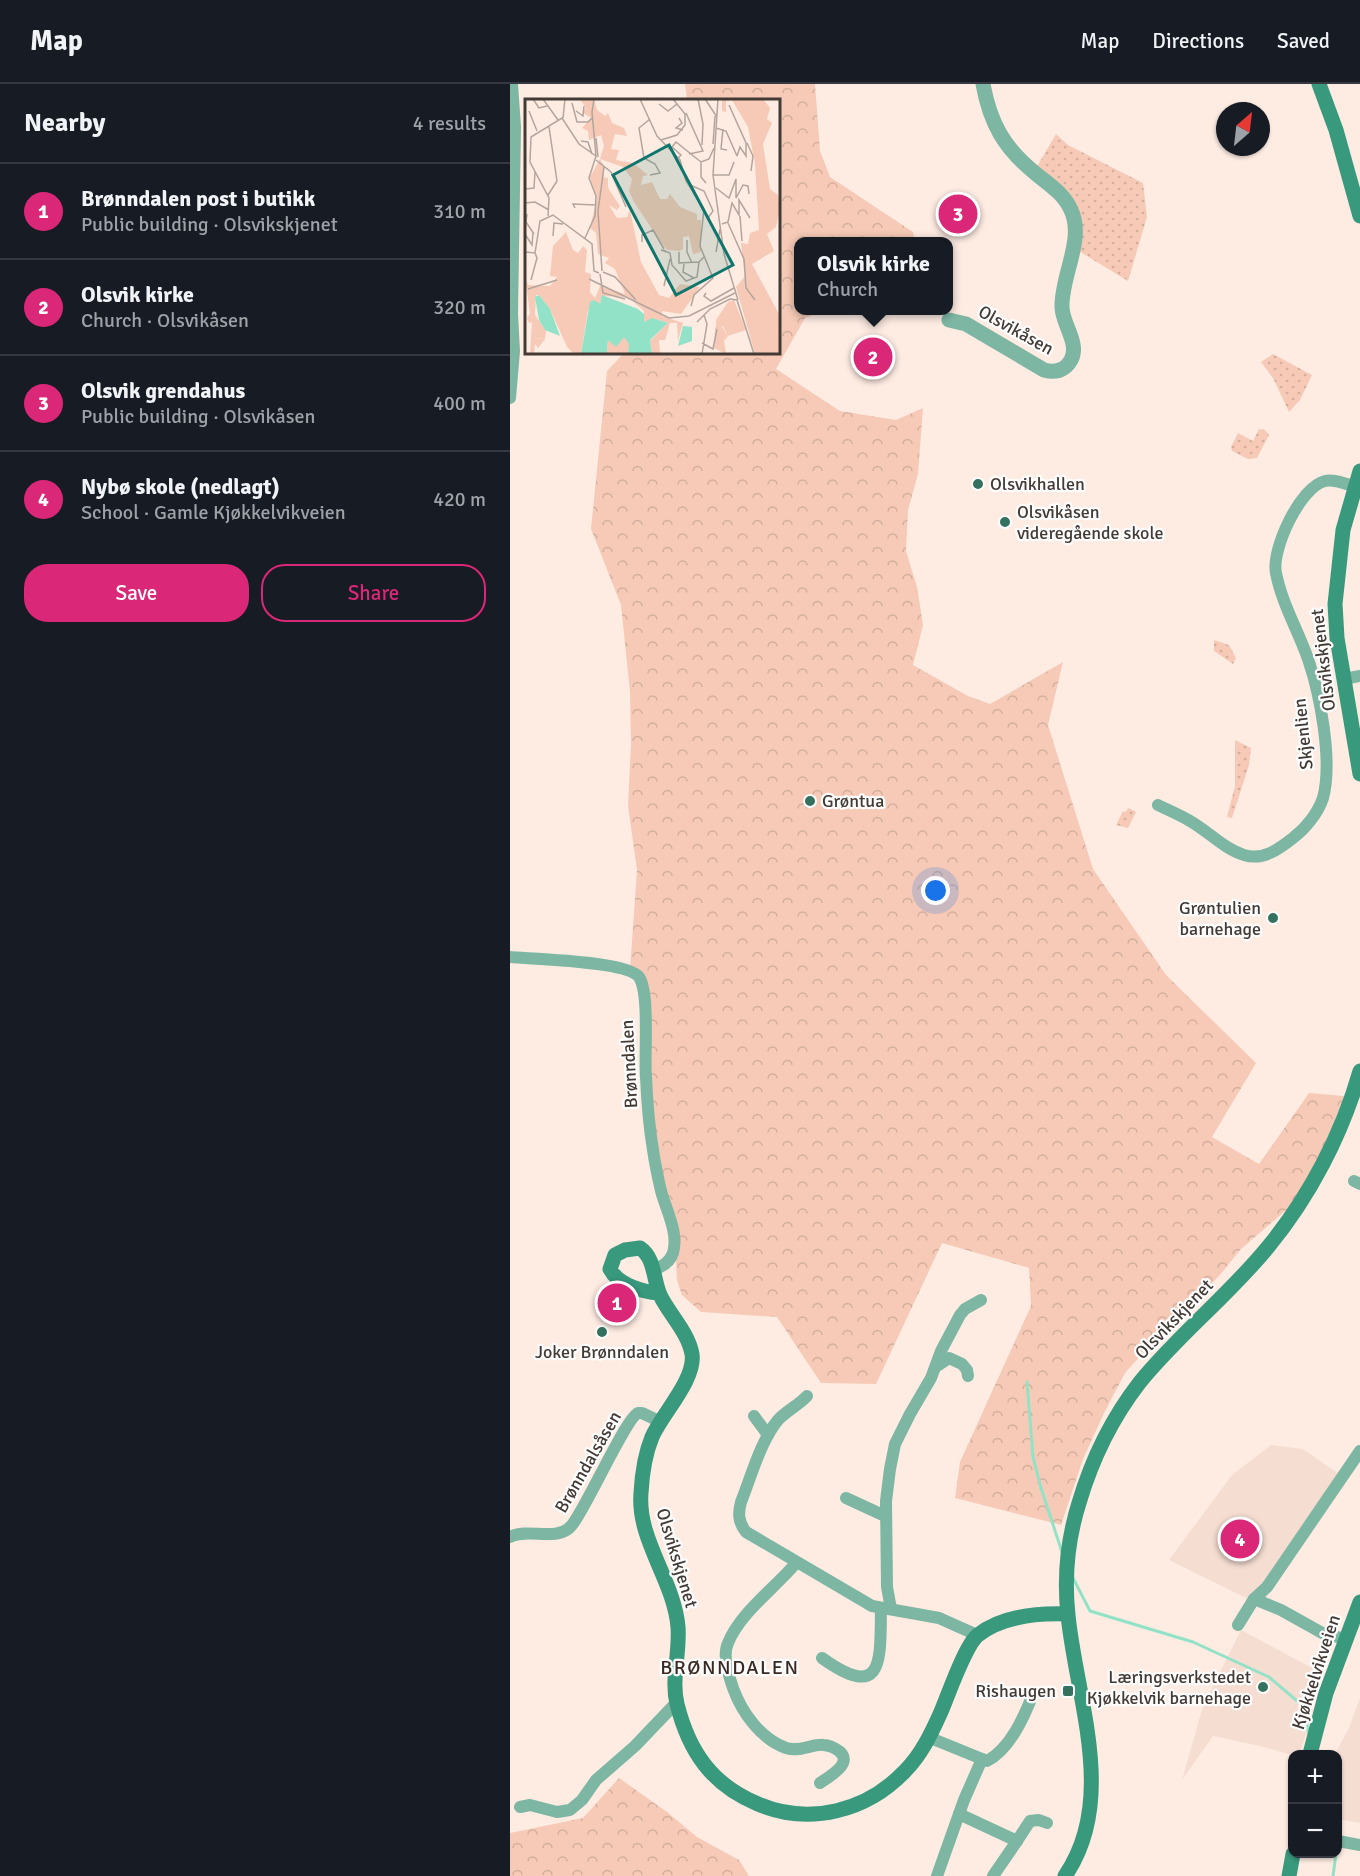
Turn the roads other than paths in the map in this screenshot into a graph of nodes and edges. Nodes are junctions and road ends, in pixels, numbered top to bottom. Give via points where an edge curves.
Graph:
1 (512, 84) edge
2 (983, 84) edge
3 (1319, 84) edge
4 (1360, 216) edge
5 (949, 320) dead end
6 (510, 398) edge
7 (1360, 471) edge
8 (1356, 487) junction
9 (1360, 676) edge
10 (1344, 679) junction
11 (1360, 774) edge
12 (1158, 805) dead end
13 (510, 957) edge
14 (1360, 1071) edge
15 (653, 1270) junction
16 (659, 1293) junction
17 (981, 1300) dead end
18 (937, 1366) junction
19 (968, 1376) dead end
20 (807, 1396) dead end
21 (754, 1416) dead end
22 (661, 1422) junction
23 (768, 1435) junction
24 (1360, 1451) edge
25 (846, 1498) dead end
26 (885, 1516) junction
27 (510, 1537) edge
28 (796, 1563) junction
29 (1254, 1599) junction
30 (1360, 1602) edge
31 (886, 1609) junction
32 (1067, 1614) junction
33 (1238, 1625) dead end
34 (977, 1635) junction
35 (1346, 1639) junction
36 (822, 1658) dead end
37 (1033, 1694) dead end
38 (676, 1702) junction
39 (928, 1737) junction
40 (1311, 1750) edge
41 (982, 1759) junction
42 (820, 1784) dead end
43 (520, 1808) dead end
44 (959, 1814) junction
45 (1047, 1824) dead end
46 (1017, 1841) junction
47 (1342, 1841) edge
48 (1360, 1845) edge
49 (1292, 1858) edge
50 (937, 1876) edge
51 (993, 1876) edge
52 (1065, 1876) edge
53 (1289, 1876) edge

1 - 6 street via 514,351
2 - 5 street, Olsvikåsen via 1001,137 1025,165 1063,196 1074,218 1076,226 1062,308 1073,343 1072,357 1058,371 1044,370 966,324
3 - 4 main road
7 - 8 main road, Olsvikskjenet
8 - 10 main road, Olsvikskjenet via 1343,530 1336,581 1337,638
8 - 12 street, Skjenlien via 1332,480 1317,483 1292,516 1275,570 1308,658 1324,724 1326,780 1318,809 1295,836 1259,857 1238,852
9 - 10 street
10 - 11 main road, Olsvikskjenet
13 - 15 street, Brønndalen via 610,965 630,970 639,977 644,993 653,1150 675,1240 669,1260
14 - 32 main road, Olsvikskjenet via 1322,1165 1287,1222 1236,1283 1140,1382 1092,1460 1068,1554
15 - 16 main road, Olsvikskjenet
15 - 16 main road, Olsvikskjenet via 649,1256 640,1248 615,1255 610,1269 620,1280 644,1292
16 - 22 main road, Olsvikskjenet via 692,1353 682,1387
17 - 18 street via 960,1315
18 - 19 street via 949,1358 956,1360 968,1370
18 - 26 street via 896,1444
20 - 23 street via 780,1418
21 - 23 street
22 - 27 street, Brønndalsåsen via 642,1413 636,1415 570,1527 555,1534 525,1532
22 - 38 main road, Olsvikskjenet via 645,1460 641,1502 678,1627
23 - 28 street via 738,1511 740,1521 746,1532
24 - 29 street via 1267,1587
25 - 26 street
26 - 31 street
28 - 31 street via 873,1606
28 - 42 street via 740,1624 726,1649 735,1692 761,1734 788,1748 821,1744 833,1746 843,1754 844,1764
29 - 33 street
29 - 35 street via 1324,1634
30 - 35 main road, Kjøkkelvikveien
31 - 34 street via 939,1618
31 - 36 street via 878,1664 873,1672 857,1677
32 - 34 main road via 1016,1617
32 - 52 main road, Olsvikskjenet via 1088,1734 1092,1781 1084,1831
34 - 39 main road, Olsvikskjenet
35 - 40 main road, Kjøkkelvikveien
37 - 41 street via 1003,1748 987,1761
38 - 39 main road, Olsvikskjenet via 683,1726 703,1764 740,1797 771,1810 812,1815 838,1812 863,1803 907,1770
38 - 43 street via 570,1810 557,1812 530,1805
39 - 41 street
41 - 44 street
44 - 46 street
44 - 50 street
45 - 46 street via 1030,1821
46 - 51 street
47 - 48 street
49 - 53 main road

